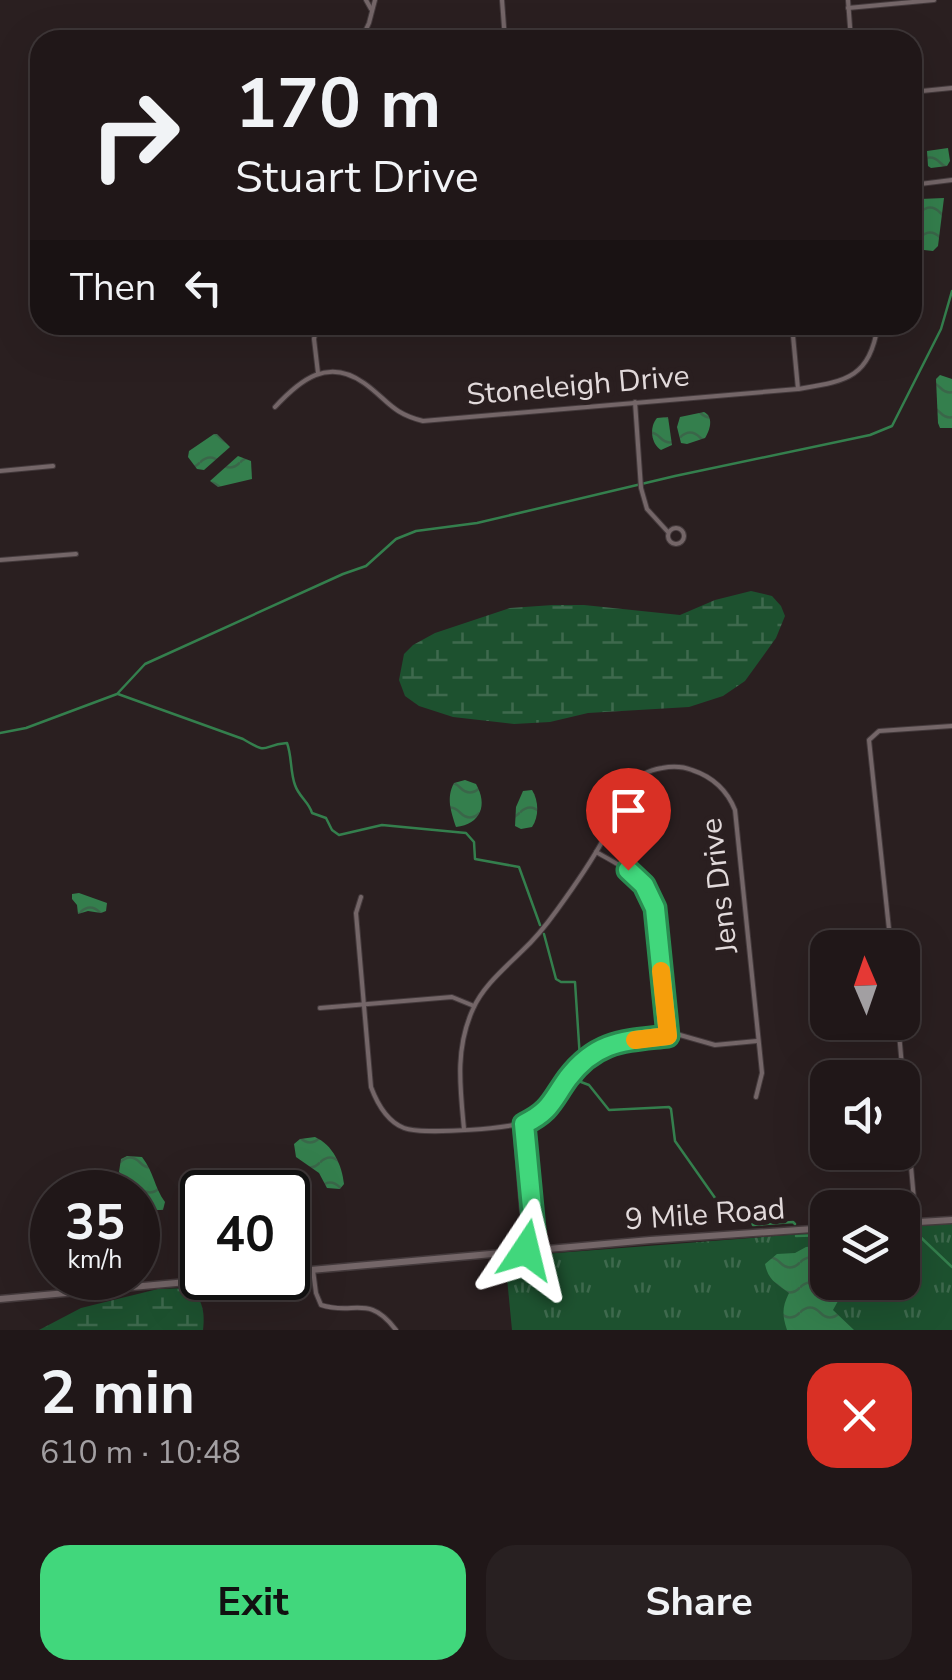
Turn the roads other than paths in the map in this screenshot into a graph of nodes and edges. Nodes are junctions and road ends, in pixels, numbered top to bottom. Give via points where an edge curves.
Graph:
1 (366, 0) edge
2 (375, 0) edge
3 (502, 0) edge
4 (848, 0) edge
5 (934, 0) edge
6 (848, 8) junction
7 (371, 9) junction
8 (366, 30) edge
9 (505, 30) edge
10 (851, 30) edge
11 (952, 88) edge
12 (922, 91) edge
13 (952, 180) edge
14 (922, 183) edge
15 (315, 335) edge
16 (793, 335) edge
17 (876, 335) edge
18 (318, 373) junction
19 (798, 388) junction
20 (634, 402) junction
21 (275, 407) dead end
22 (54, 466) dead end
23 (0, 471) edge
24 (668, 532) dead end
25 (76, 554) dead end
26 (0, 560) edge
27 (952, 726) edge
28 (596, 852) junction
29 (361, 897) dead end
30 (889, 930) edge
31 (363, 1004) junction
32 (474, 1006) junction
33 (320, 1008) dead end
34 (668, 1036) junction
35 (900, 1040) edge
36 (758, 1041) junction
37 (756, 1097) dead end
38 (524, 1124) junction
39 (515, 1125) junction
40 (464, 1129) junction
41 (913, 1190) edge
42 (952, 1220) edge
43 (920, 1222) edge
44 (810, 1229) edge
45 (526, 1250) junction
46 (536, 1250) junction
47 (310, 1270) edge
48 (314, 1270) junction
49 (180, 1283) edge
50 (0, 1299) edge
51 (396, 1330) edge

1 - 7 street
2 - 7 street
3 - 9 street
4 - 6 street
5 - 6 street
6 - 10 street
7 - 8 street
11 - 12 street
13 - 14 street
15 - 18 street
16 - 19 street
17 - 19 street, Stoneleigh Drive via 863,366 842,382
18 - 20 street, Stoneleigh Drive via 350,375 404,416 423,421
18 - 21 street
19 - 20 street, Stoneleigh Drive
20 - 24 street via 640,488 647,509
22 - 23 street
25 - 26 street
27 - 30 street via 878,731 869,740
28 - 32 street, Jens Drive via 555,912
28 - 34 street via 638,878 655,908
28 - 36 street, Jens Drive via 625,789 645,772 684,768 724,790 737,822
29 - 31 street via 356,913
31 - 32 street via 452,997
31 - 33 street
31 - 40 street via 371,1087 387,1116 426,1132
32 - 40 street via 458,1063
34 - 36 street via 715,1045
34 - 38 street via 601,1048 572,1073 550,1107
35 - 41 street
36 - 37 street, Jens Drive via 762,1073
38 - 39 street
38 - 46 street
39 - 40 street
39 - 45 street
42 - 43 street
44 - 46 street, 9 Mile Road
45 - 46 street, 9 Mile Road
45 - 48 street, 9 Mile Road
47 - 48 street, 9 Mile Road
48 - 51 street via 321,1305 375,1310
49 - 50 street

